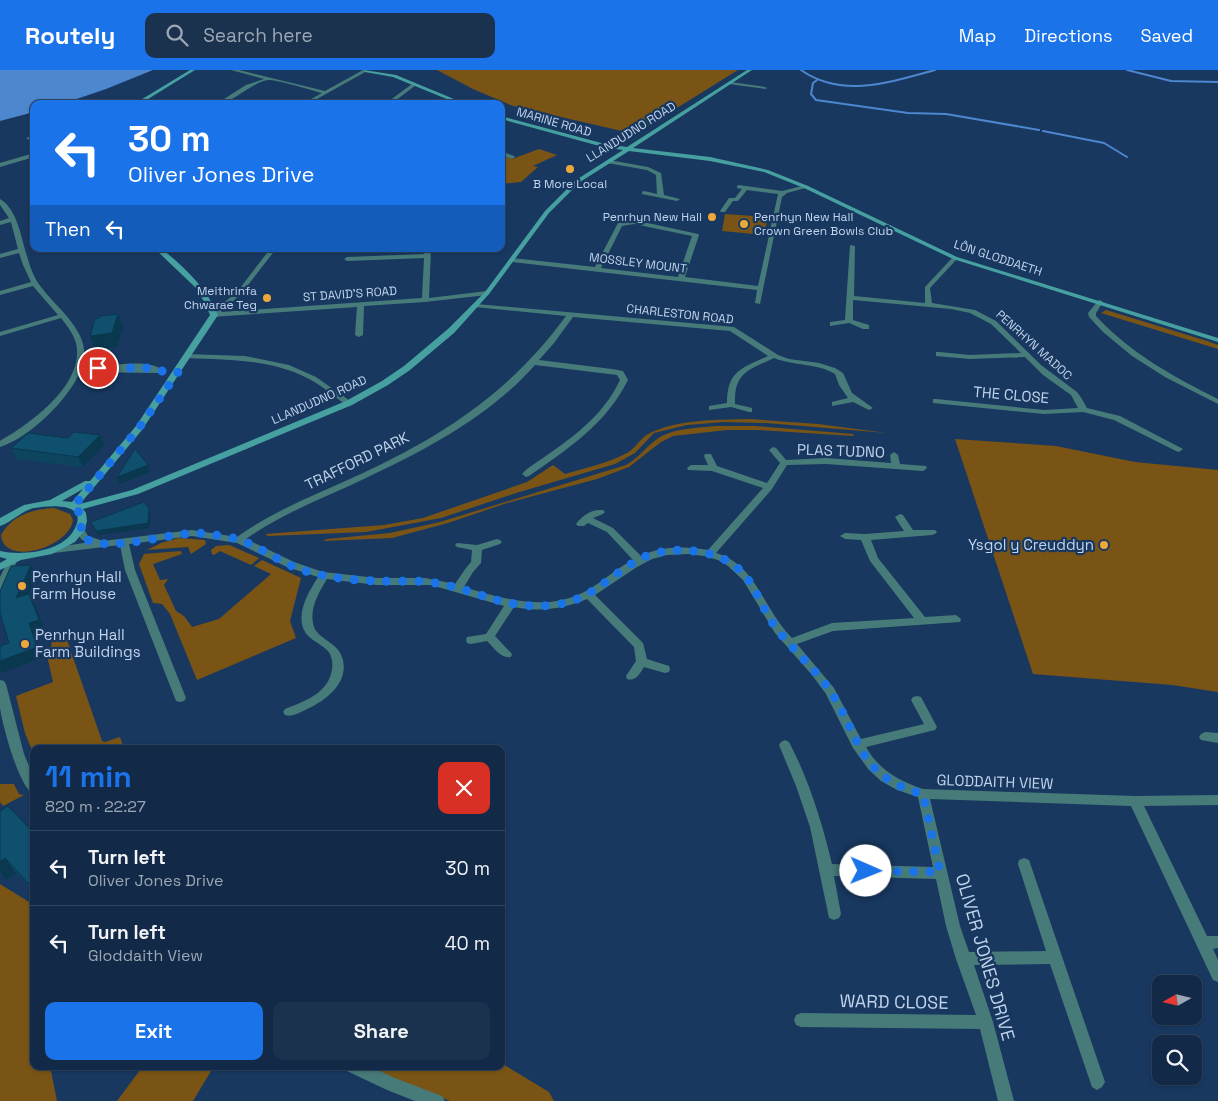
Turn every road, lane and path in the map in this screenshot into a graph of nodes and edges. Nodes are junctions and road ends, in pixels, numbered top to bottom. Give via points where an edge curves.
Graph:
1 (193, 70) edge
2 (233, 70) edge
3 (360, 70) edge
4 (366, 70) edge
5 (750, 70) edge
6 (269, 79) junction
7 (754, 81) dead end
8 (731, 83) junction
9 (414, 85) junction
10 (750, 86) junction
11 (765, 88) dead end
12 (325, 92) junction
13 (143, 100) edge
14 (225, 100) edge
15 (311, 100) edge
16 (393, 100) edge
17 (453, 100) edge
18 (505, 118) edge
19 (608, 146) junction
20 (657, 147) dead end
21 (632, 148) junction
22 (666, 152) junction
23 (505, 155) edge
24 (30, 156) edge
25 (512, 158) dead end
26 (612, 160) junction
27 (0, 165) edge
28 (806, 186) junction
29 (644, 193) dead end
30 (781, 193) junction
31 (661, 196) junction
32 (677, 199) dead end
33 (0, 201) edge
34 (723, 211) dead end
35 (13, 219) junction
36 (0, 222) edge
37 (852, 246) dead end
38 (21, 250) junction
39 (161, 252) edge
40 (272, 252) edge
41 (427, 252) edge
42 (0, 256) edge
43 (955, 258) junction
44 (347, 259) dead end
45 (512, 260) junction
46 (597, 270) junction
47 (681, 279) junction
48 (35, 283) junction
49 (761, 288) junction
50 (0, 293) edge
51 (488, 293) junction
52 (850, 298) junction
53 (425, 300) junction
54 (1100, 302) junction
55 (758, 303) dead end
56 (361, 305) junction
57 (929, 305) junction
58 (476, 306) junction
59 (571, 314) junction
60 (214, 315) junction
61 (61, 316) junction
62 (849, 320) junction
63 (833, 324) dead end
64 (866, 327) dead end
65 (0, 334) edge
66 (359, 334) dead end
67 (1218, 340) edge
68 (939, 354) dead end
69 (1026, 355) junction
70 (188, 356) junction
71 (773, 356) junction
72 (533, 362) junction
73 (78, 370) junction
74 (178, 372) junction
75 (852, 400) junction
76 (936, 401) dead end
77 (1218, 402) edge
78 (349, 403) junction
79 (835, 404) dead end
80 (731, 405) junction
81 (712, 408) dead end
82 (869, 408) dead end
83 (749, 410) dead end
84 (1083, 410) junction
85 (0, 444) edge
86 (1179, 449) dead end
87 (773, 450) dead end
88 (894, 455) dead end
89 (708, 456) dead end
90 (784, 462) junction
91 (896, 467) junction
92 (691, 468) dead end
93 (713, 468) junction
94 (923, 468) dead end
95 (526, 474) dead end
96 (94, 479) junction
97 (769, 487) junction
98 (118, 498) junction
99 (52, 503) junction
100 (75, 508) junction
101 (600, 512) dead end
102 (900, 517) dead end
103 (0, 523) edge
104 (82, 524) junction
105 (909, 532) junction
106 (932, 532) dead end
107 (845, 536) dead end
108 (865, 537) junction
109 (239, 540) junction
110 (497, 542) dead end
111 (120, 543) junction
112 (460, 545) dead end
113 (477, 548) junction
114 (54, 550) junction
115 (0, 554) edge
116 (710, 554) junction
117 (14, 559) junction
118 (638, 559) junction
119 (0, 568) edge
120 (324, 575) junction
121 (1, 582) edge
122 (458, 588) junction
123 (589, 595) junction
124 (510, 605) junction
125 (956, 619) dead end
126 (922, 621) junction
127 (489, 638) junction
128 (471, 640) dead end
129 (790, 643) junction
130 (506, 654) dead end
131 (642, 662) junction
132 (665, 669) dead end
133 (631, 676) dead end
134 (0, 684) edge
135 (180, 698) dead end
136 (917, 700) dead end
137 (289, 712) dead end
138 (1205, 737) dead end
139 (1218, 738) edge
140 (785, 745) dead end
141 (857, 745) junction
142 (30, 784) edge
143 (923, 794) junction
144 (1218, 800) edge
145 (1135, 801) junction
146 (1024, 864) dead end
147 (828, 870) junction
148 (940, 872) junction
149 (834, 914) dead end
150 (1218, 942) edge
151 (1202, 943) junction
152 (1055, 957) junction
153 (963, 959) junction
154 (1218, 975) edge
155 (801, 1020) dead end
156 (986, 1022) junction
157 (360, 1070) edge
158 (1098, 1082) dead end
159 (437, 1101) edge
160 (1006, 1101) edge

1 - 13 street
2 - 6 street
3 - 4 street
4 - 9 street via 394,76
4 - 12 street
5 - 8 street, LLANDUDNO ROAD
6 - 12 street
6 - 14 street via 248,86
7 - 10 street
8 - 10 street
8 - 21 street, LLANDUDNO ROAD
9 - 16 street
9 - 17 street
10 - 11 street
12 - 15 street
18 - 19 street, MARINE ROAD
19 - 21 street, MARINE ROAD
19 - 26 street via 614,151
20 - 22 street
21 - 22 street, LÔN GLODDAETH
21 - 26 street, LLANDUDNO ROAD
22 - 28 street, LÔN GLODDAETH via 749,167
23 - 25 street
24 - 27 street
26 - 31 street via 659,174
26 - 45 street, LLANDUDNO ROAD via 563,194
28 - 30 street
28 - 43 street, LÔN GLODDAETH
29 - 31 street
30 - 34 street via 743,187 736,200 731,199
30 - 49 street
31 - 32 street
33 - 35 street
35 - 36 street
35 - 38 street
37 - 52 street
38 - 42 street
38 - 48 street
39 - 60 street via 201,289 210,301
40 - 60 street via 239,293
41 - 44 street
41 - 53 street
43 - 54 street, LÔN GLODDAETH
43 - 57 street via 927,288
45 - 46 street, MOSSLEY MOUNT
45 - 51 street, LLANDUDNO ROAD
46 - 47 street, MOSSLEY MOUNT
46 - 47 street via 620,224 634,222 696,235
47 - 49 street, MOSSLEY MOUNT
48 - 50 street
48 - 61 street
49 - 55 street
51 - 53 street, ST DAVID'S ROAD
51 - 58 street, LLANDUDNO ROAD
52 - 57 street, PENRHYN MADOC
52 - 62 street
53 - 56 street, ST DAVID'S ROAD
54 - 67 street, LÔN GLODDAETH
54 - 77 street via 1092,313 1093,317 1112,335 1154,367
56 - 60 street, ST DAVID'S ROAD
56 - 66 street
57 - 69 street, PENRHYN MADOC via 959,308 987,317
58 - 59 street, CHARLESTON ROAD
58 - 78 street, LLANDUDNO ROAD via 451,332 407,368
59 - 71 street, CHARLESTON ROAD via 731,329 744,334
59 - 72 street, TRAFFORD PARK via 556,337
60 - 70 street
61 - 65 street
61 - 73 street via 79,340 81,359
62 - 63 street
62 - 64 street
68 - 69 street via 970,357
69 - 84 street, PENRHYN MADOC via 1077,397 1083,404
70 - 74 street
70 - 78 street via 268,361 299,371
71 - 75 street, CHARLESTON ROAD via 833,368 839,373 842,386
71 - 80 street via 736,374 729,387
72 - 95 street via 612,371 620,373 624,380 618,392 582,434
72 - 109 street, TRAFFORD PARK via 495,399 435,439 394,462 272,517
73 - 74 street via 121,367
73 - 85 street via 62,395 40,416
74 - 96 street via 139,428
75 - 79 street
75 - 82 street
76 - 84 street, THE CLOSE via 1044,412
78 - 98 street, LLANDUDNO ROAD
80 - 81 street
80 - 83 street
84 - 86 street, THE CLOSE via 1117,418
87 - 90 street, PLAS TUDNO
88 - 91 street, PLAS TUDNO
89 - 93 street
90 - 91 street, PLAS TUDNO via 826,461
90 - 97 street, PLAS TUDNO
91 - 94 street, PLAS TUDNO
92 - 93 street
93 - 97 street
96 - 99 street
96 - 100 street
97 - 116 street, PLAS TUDNO
98 - 100 street, LLANDUDNO ROAD
98 - 104 street, LLANDUDNO ROAD via 97,509
99 - 100 street
99 - 103 street via 25,508
100 - 104 street via 80,512
101 - 118 street via 584,521 610,530
102 - 105 street
104 - 111 street via 82,535 88,540
104 - 114 street, LLANDUDNO ROAD via 67,542
105 - 106 street
105 - 108 street
107 - 108 street
108 - 126 street via 873,559
109 - 111 street via 192,533
109 - 120 street via 303,570
110 - 113 street
111 - 114 street
111 - 135 street
112 - 113 street
113 - 122 street via 476,563
114 - 117 street
115 - 117 street
116 - 118 street via 669,551
116 - 129 street, GLODDAITH VIEW via 745,574 766,613
117 - 119 street
117 - 121 street
118 - 123 street
120 - 122 street via 368,581 428,582
120 - 137 street via 314,591 308,627 338,659 337,676 328,692 312,704
122 - 124 street
123 - 124 street via 553,605
123 - 131 street via 639,646
124 - 127 street
125 - 126 street
126 - 129 street via 832,627
127 - 128 street
127 - 130 street
129 - 141 street, GLODDAITH VIEW via 831,692
131 - 132 street
131 - 133 street
134 - 142 street
136 - 141 street via 931,727
138 - 139 street
140 - 147 street via 809,800
141 - 143 street, GLODDAITH VIEW via 872,766 893,784
143 - 145 street, GLODDAITH VIEW
143 - 148 street, OLIVER JONES DRIVE
144 - 145 street, GLODDAITH VIEW
145 - 151 street
146 - 152 street
147 - 148 street
147 - 149 street
148 - 153 street, OLIVER JONES DRIVE
150 - 151 street
151 - 154 street
152 - 153 street
152 - 158 street
153 - 156 street, OLIVER JONES DRIVE
155 - 156 street, WARD CLOSE
156 - 160 street, OLIVER JONES DRIVE
157 - 159 street

